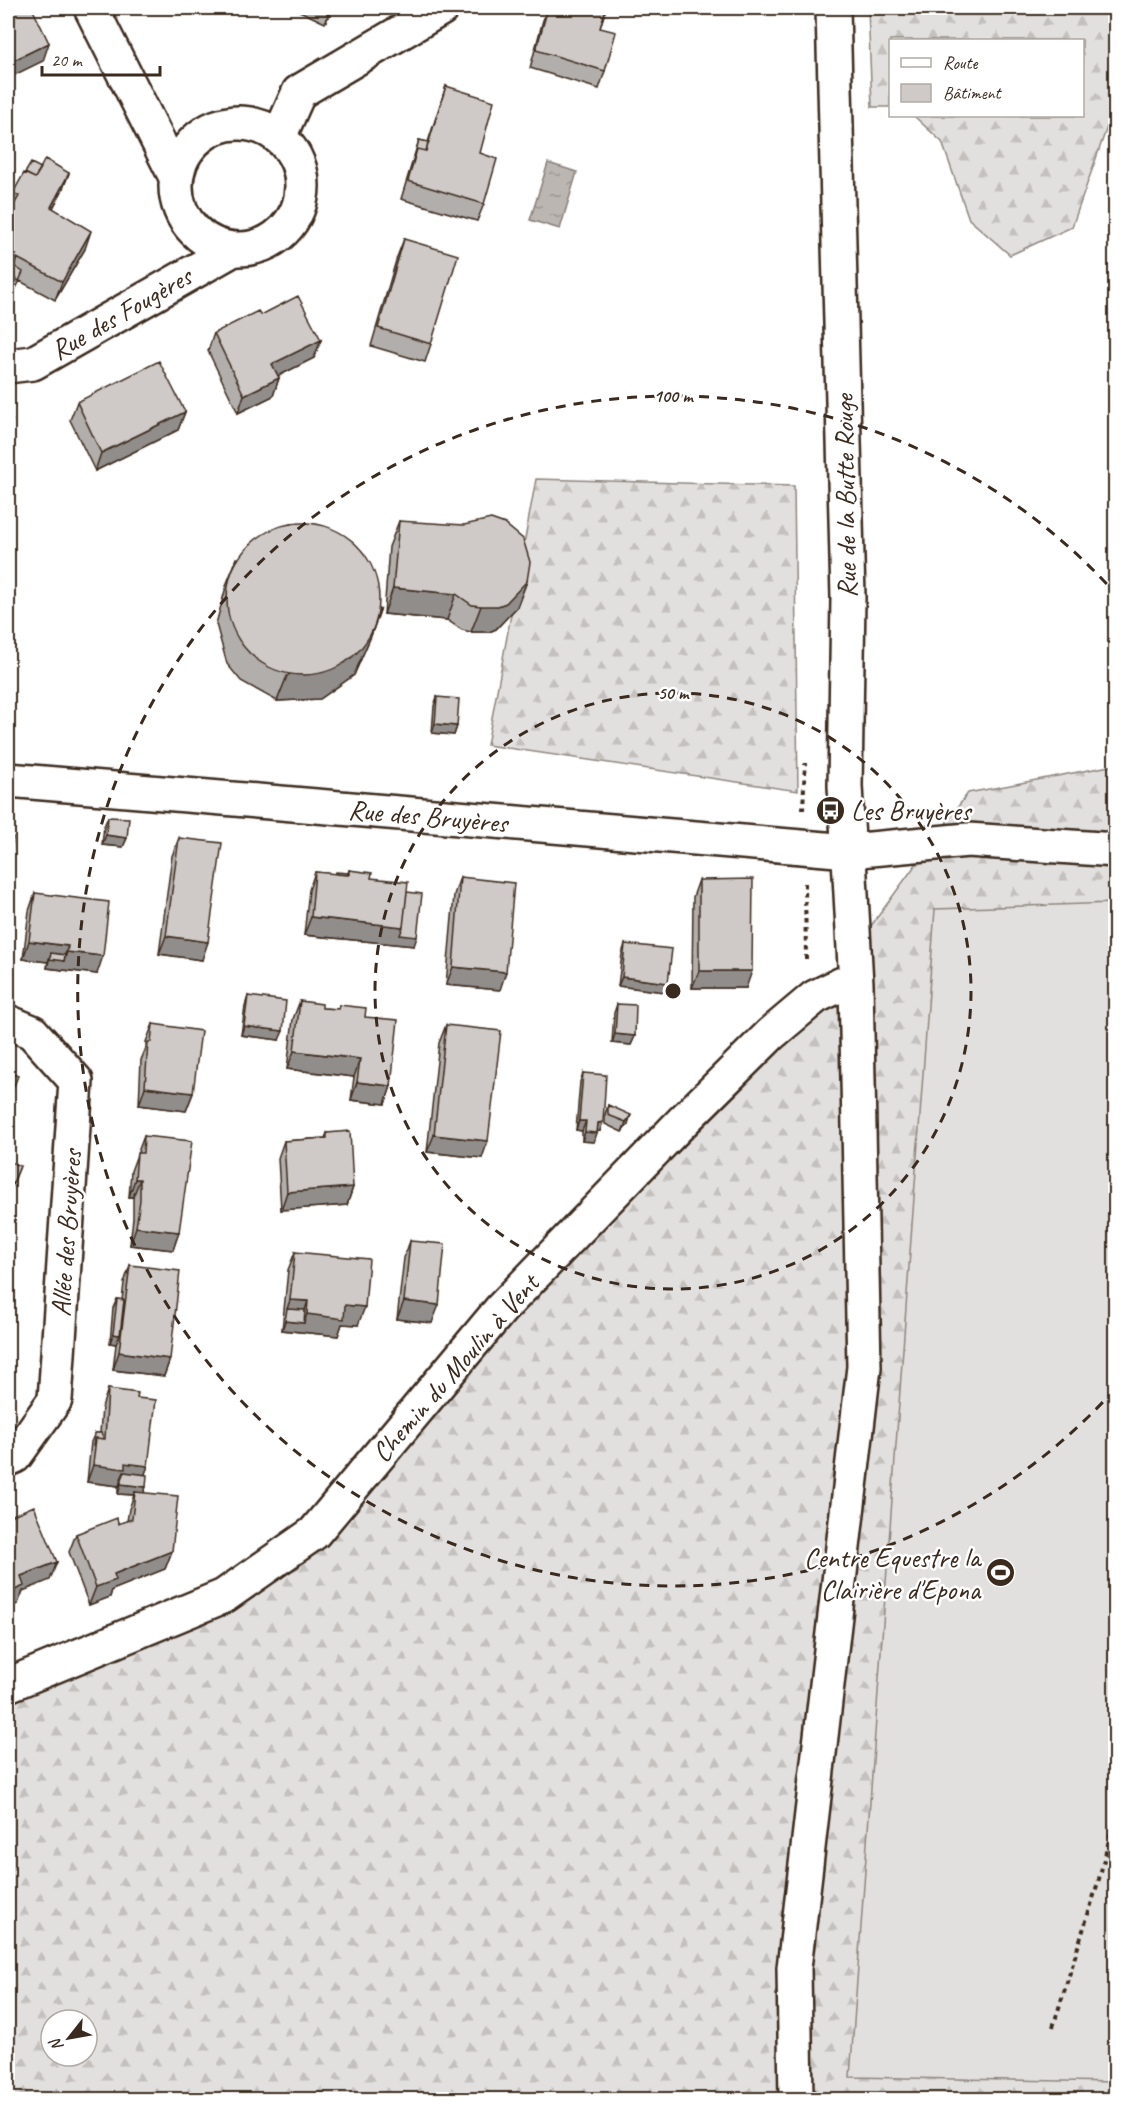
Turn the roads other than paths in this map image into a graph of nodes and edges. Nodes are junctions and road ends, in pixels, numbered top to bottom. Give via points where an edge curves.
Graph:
1 (91, 8) edge
2 (442, 8) edge
3 (833, 8) edge
4 (279, 136) junction
5 (176, 177) junction
6 (232, 250) junction
7 (8, 366) edge
8 (8, 780) edge
9 (1116, 850) edge
10 (849, 851) junction
11 (856, 984) junction
12 (8, 1022) edge
13 (8, 1459) edge
14 (8, 1685) edge
15 (796, 2100) edge

1 - 5 street
2 - 4 street via 299,92
3 - 10 street, Rue de la Butte Rouge via 848,598 845,786
4 - 5 street, Rue des Fougères via 244,122 206,131 191,143
4 - 6 street, Rue des Fougères via 293,152 301,170 303,191 298,210 287,228 272,241 252,249
5 - 6 street, Rue des Fougères via 176,198 183,217 196,233
6 - 7 street, Rue des Fougères via 33,363
8 - 10 street, Rue des Bruyères
9 - 10 street, Rue des Bruyères via 968,840
10 - 11 street, Rue de la Butte Rouge
11 - 14 street, Chemin du Moulin à Vent via 842,984 815,997 771,1034 683,1121 501,1310 314,1533 224,1596
11 - 15 street, Rue de la Butte Rouge via 864,1367 794,1968
12 - 13 street, Allée des Bruyères via 32,1032 76,1081 55,1400 15,1456

